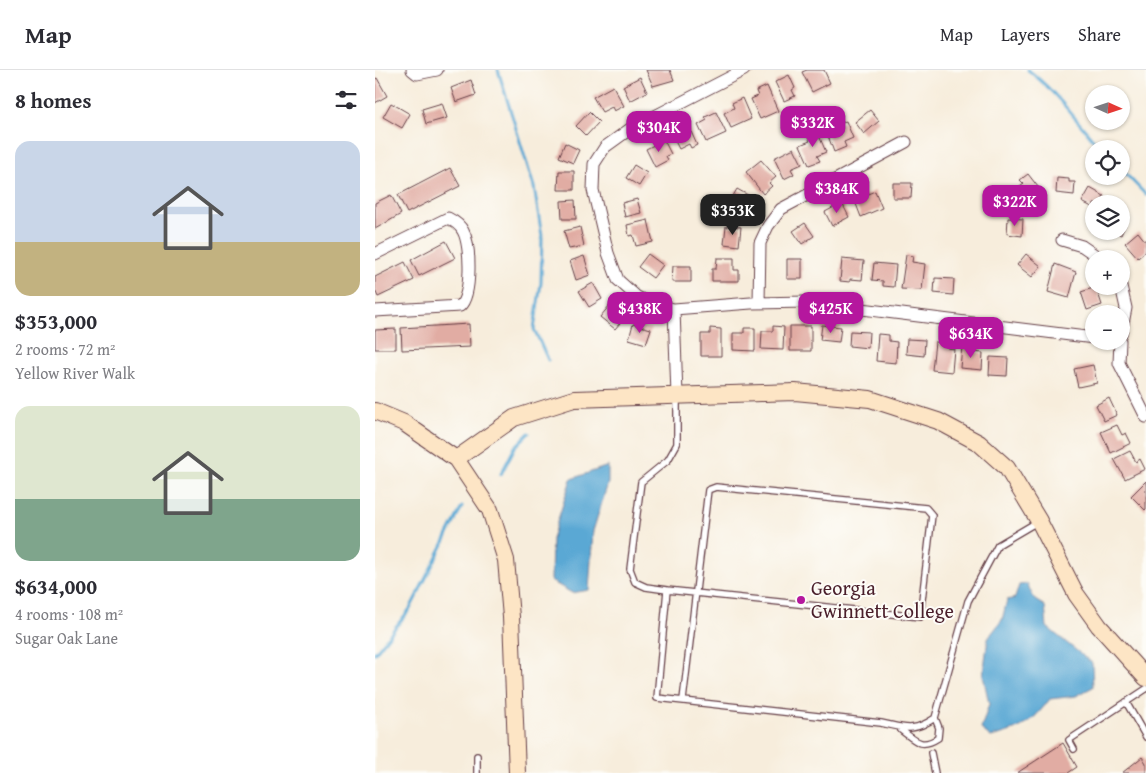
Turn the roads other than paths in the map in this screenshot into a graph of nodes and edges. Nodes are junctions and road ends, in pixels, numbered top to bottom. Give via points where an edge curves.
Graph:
1 (411, 70) edge
2 (437, 70) edge
3 (744, 70) edge
4 (906, 142) dead end
5 (1062, 240) dead end
6 (1088, 250) edge
7 (375, 254) edge
8 (759, 303) junction
9 (674, 309) junction
10 (375, 311) edge
11 (1085, 337) edge
12 (1120, 350) edge
13 (677, 396) junction
14 (375, 411) edge
15 (1146, 417) edge
16 (455, 459) junction
17 (1039, 522) junction
18 (667, 590) junction
19 (696, 593) junction
20 (1146, 678) edge
21 (1146, 689) edge
22 (683, 700) junction
23 (1126, 702) junction
24 (935, 718) junction
25 (899, 729) junction
26 (1146, 737) edge
27 (1074, 749) dead end
28 (931, 752) dead end
29 (477, 756) dead end
30 (477, 773) edge
31 (517, 773) edge
32 (935, 773) edge

1 - 2 street via 417,74
3 - 9 street via 630,129 605,147 594,164 593,190 618,280 637,297
4 - 8 street via 781,209 760,243
5 - 6 street
7 - 10 street via 448,218 463,230 469,256 467,295 460,306
8 - 9 street
8 - 11 street via 806,302
9 - 13 street
12 - 15 street via 1119,363
13 - 16 street via 574,399 514,418
13 - 17 street via 760,392 827,394 869,399 938,421 979,444 1007,468
13 - 18 lane via 677,444 669,460 641,482 630,569 635,582
14 - 16 street via 404,423
16 - 31 street via 490,510 506,560
17 - 20 street via 1076,594 1099,626
17 - 24 lane via 998,545 968,601
18 - 19 lane
18 - 22 lane via 657,698
19 - 19 lane via 920,617 932,515 925,508 716,487 708,490
19 - 22 lane
21 - 23 lane
22 - 25 lane via 881,723
23 - 26 lane
23 - 27 lane via 1069,740
24 - 25 lane via 922,727
24 - 25 lane via 938,738 929,744 919,743
28 - 32 lane
29 - 30 lane

